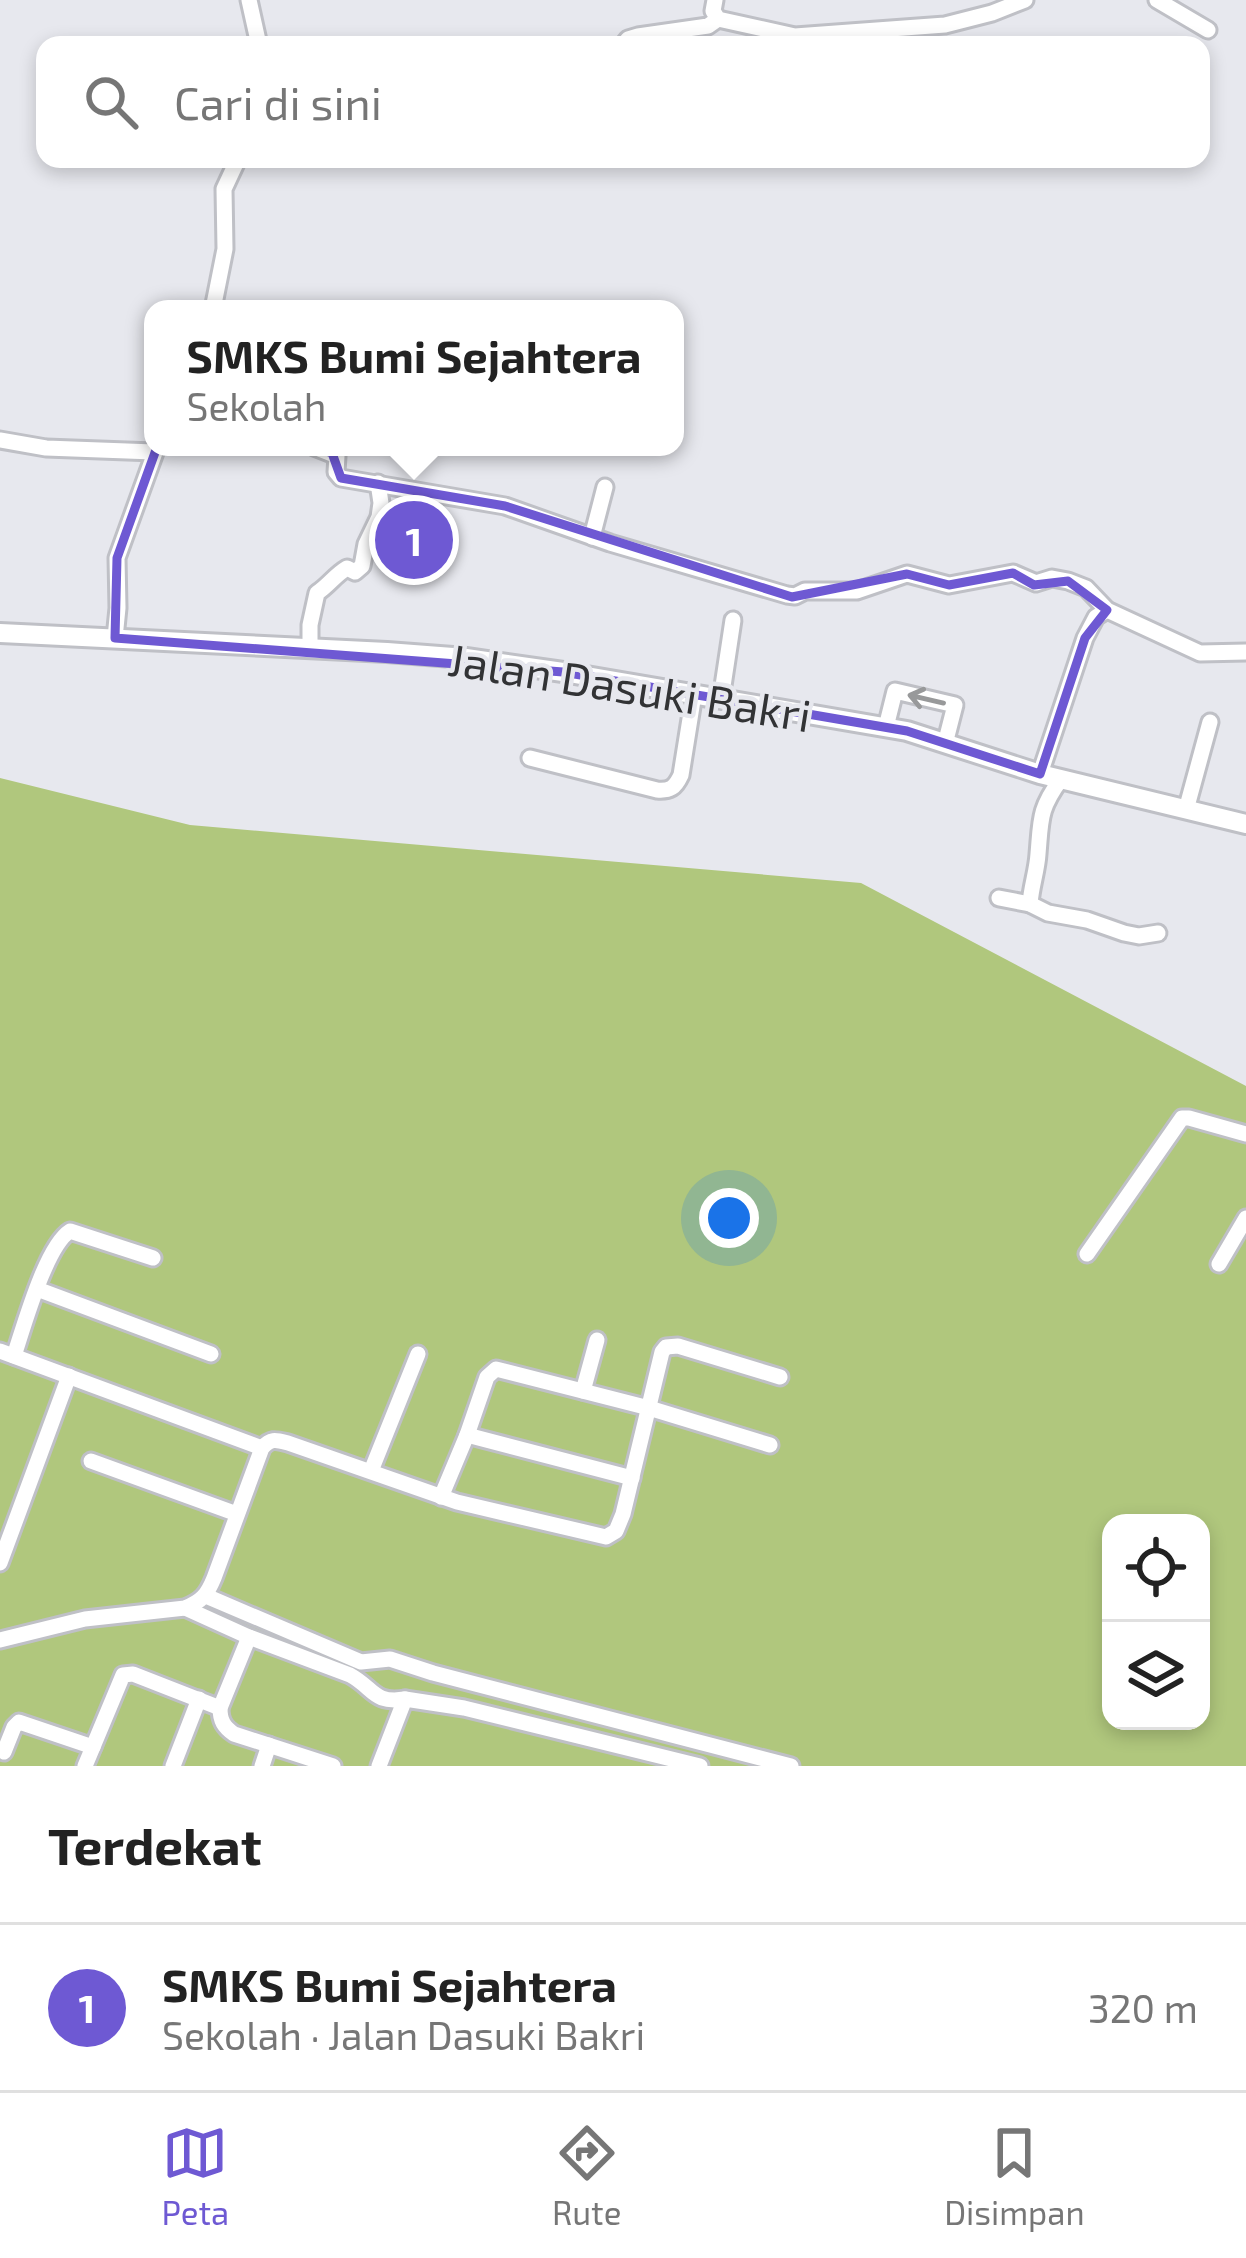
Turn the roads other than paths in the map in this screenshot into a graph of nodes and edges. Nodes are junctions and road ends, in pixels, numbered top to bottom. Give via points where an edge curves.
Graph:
1 (249, 0) edge
2 (715, 0) edge
3 (1025, 0) edge
4 (1157, 0) edge
5 (718, 19) junction
6 (1208, 31) dead end
7 (257, 36) edge
8 (638, 36) edge
9 (783, 36) edge
10 (808, 36) edge
11 (234, 168) edge
12 (215, 300) edge
13 (0, 440) edge
14 (144, 450) edge
15 (154, 456) edge
16 (337, 456) edge
17 (378, 483) junction
18 (605, 487) dead end
19 (592, 537) junction
20 (1107, 610) junction
21 (733, 620) dead end
22 (0, 633) edge
23 (115, 638) junction
24 (310, 646) junction
25 (1246, 652) edge
26 (694, 694) junction
27 (721, 699) junction
28 (1210, 722) dead end
29 (886, 728) junction
30 (945, 743) junction
31 (530, 758) dead end
32 (1040, 774) junction
33 (1061, 779) junction
34 (1186, 810) junction
35 (1246, 824) edge
36 (999, 898) dead end
37 (1030, 904) junction
38 (1158, 933) dead end
39 (1246, 1134) edge
40 (1246, 1218) edge
41 (1087, 1254) dead end
42 (153, 1258) dead end
43 (1219, 1264) dead end
44 (37, 1289) junction
45 (597, 1340) dead end
46 (211, 1354) dead end
47 (418, 1354) dead end
48 (4, 1355) edge
49 (70, 1376) junction
50 (780, 1377) dead end
51 (583, 1391) junction
52 (649, 1408) junction
53 (467, 1435) junction
54 (770, 1445) dead end
55 (262, 1448) junction
56 (91, 1461) dead end
57 (370, 1471) junction
58 (632, 1478) junction
59 (441, 1497) junction
60 (238, 1514) junction
61 (0, 1563) edge
62 (206, 1597) junction
63 (185, 1608) junction
64 (249, 1637) junction
65 (0, 1640) edge
66 (405, 1699) junction
67 (199, 1700) junction
68 (220, 1708) junction
69 (269, 1745) junction
70 (92, 1748) junction
71 (4, 1752) dead end
72 (85, 1766) edge
73 (173, 1766) edge
74 (262, 1766) edge
75 (332, 1766) edge
76 (379, 1766) edge
77 (700, 1766) edge
78 (791, 1766) edge

1 - 7 street
2 - 5 street
3 - 10 street via 945,25
4 - 6 street
5 - 8 street
5 - 9 street
11 - 12 street via 224,189 225,250
13 - 14 street
15 - 23 street via 117,559
16 - 17 street via 341,478
17 - 19 street via 505,506
17 - 24 street via 380,517 362,566 336,574 317,592
18 - 19 street
19 - 20 street via 787,595 857,590 907,574 950,585 1013,573 1036,583 1068,580
20 - 25 street via 1200,653
20 - 32 street via 1085,638
21 - 27 street
22 - 23 main road, Jalan Dasuki Bakri
23 - 24 main road, Jalan Dasuki Bakri
24 - 26 main road, Jalan Dasuki Bakri via 466,658
26 - 27 main road, Jalan Dasuki Bakri
26 - 31 street via 681,776 669,790
27 - 29 main road, Jalan Dasuki Bakri
28 - 34 street
29 - 30 main road, Jalan Dasuki Bakri
30 -> 29 street via 955,705 895,691
30 - 32 main road, Jalan Dasuki Bakri
32 - 33 main road, Jalan Dasuki Bakri
33 - 34 main road, Jalan Dasuki Bakri
33 - 37 street via 1045,801
34 - 35 main road, Jalan Dasuki Bakri
36 - 37 street
37 - 38 street via 1124,933
39 - 41 street via 1180,1119
40 - 43 street
42 - 44 street via 70,1231
44 - 46 street
44 - 48 street
45 - 51 street
47 - 57 street
48 - 49 street
49 - 55 street
49 - 61 street
50 - 52 street via 671,1346 662,1352
51 - 52 street
51 - 53 street via 496,1369
52 - 54 street
52 - 58 street
53 - 58 street
53 - 59 street
55 - 57 street via 275,1439
55 - 60 street
56 - 60 street
57 - 59 street
58 - 59 street via 620,1524 605,1537
60 - 62 street
62 - 63 street
62 - 78 street via 361,1662 400,1661
63 - 64 street
63 - 65 street via 85,1619
64 - 66 street via 350,1675 376,1698
64 - 68 street
66 - 76 street
66 - 77 street
67 - 68 street
67 - 70 street via 123,1675
67 - 73 street
68 - 69 street via 234,1734
69 - 74 street
69 - 75 street
70 - 71 street via 19,1722
70 - 72 street

